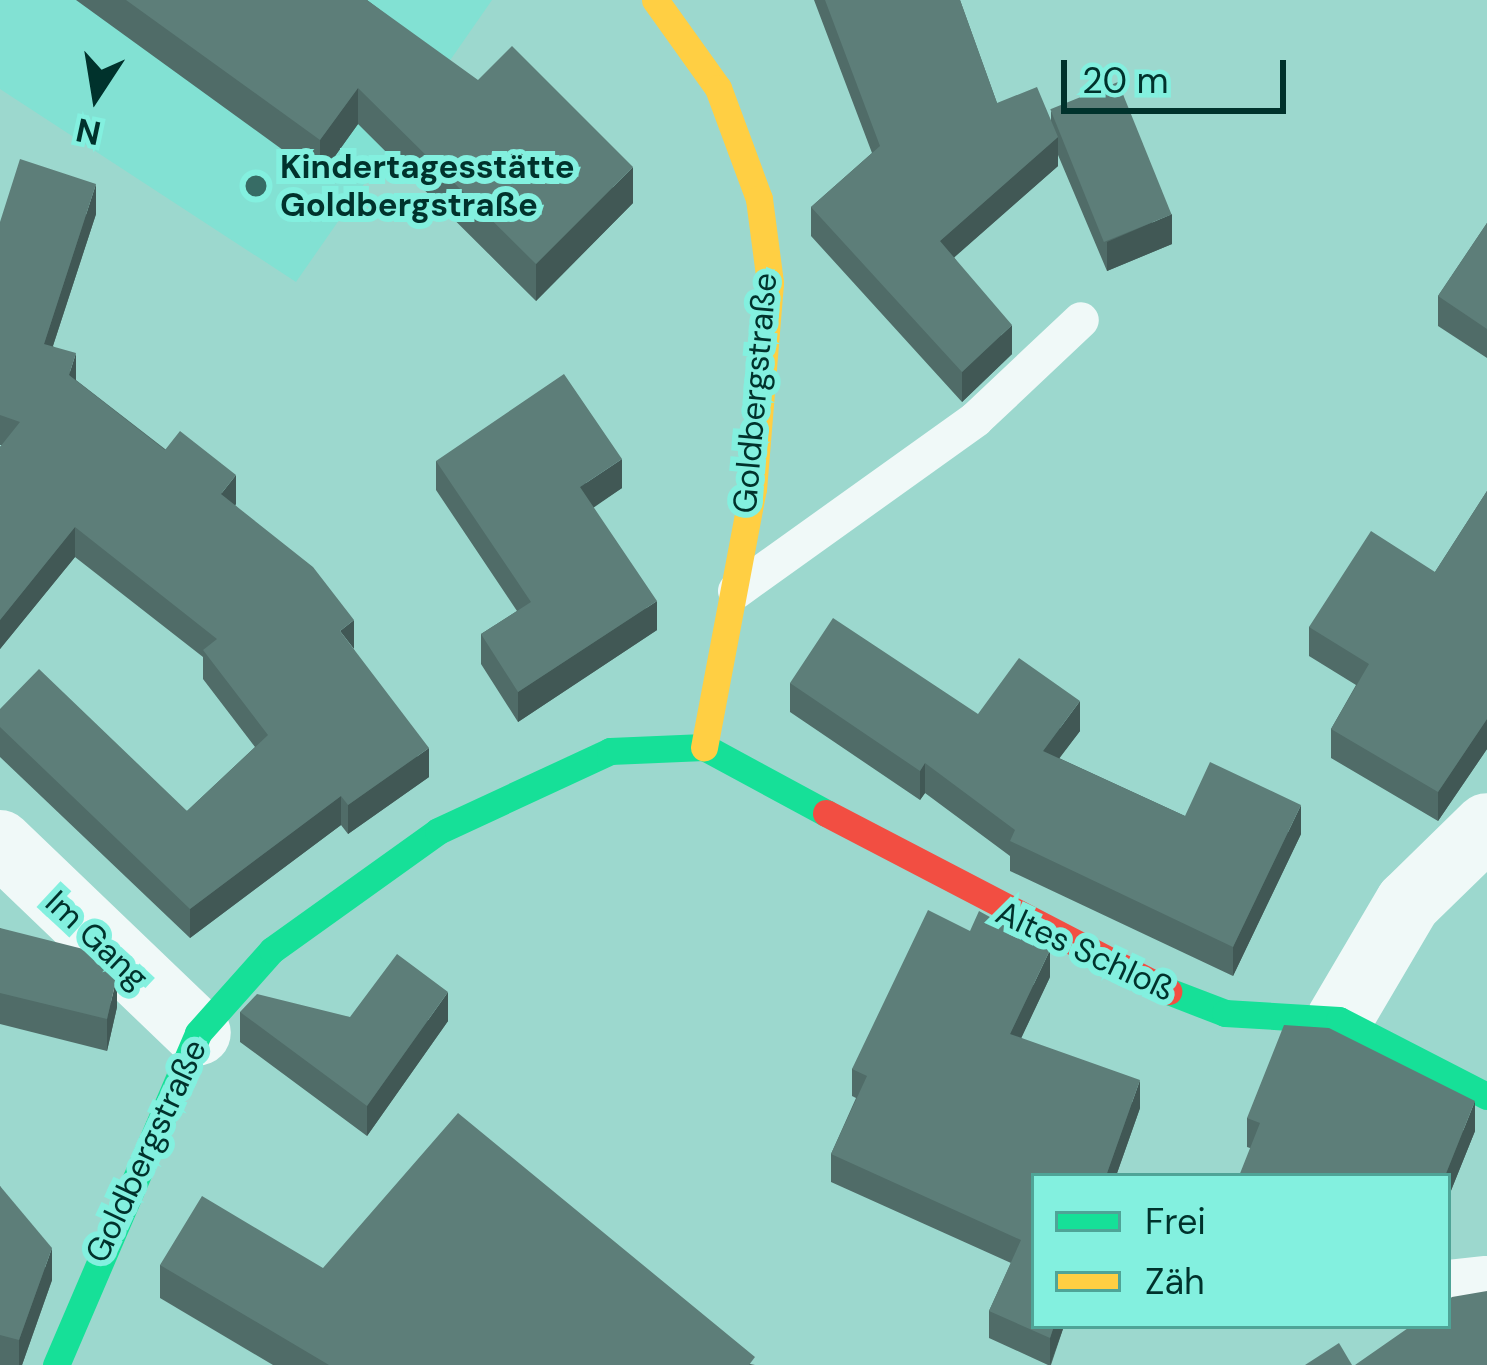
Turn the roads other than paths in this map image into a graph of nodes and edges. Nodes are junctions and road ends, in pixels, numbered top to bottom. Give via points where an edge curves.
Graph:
1 (655, 0) edge
2 (1081, 320) dead end
3 (729, 597) junction
4 (704, 747) junction
5 (1487, 826) edge
6 (0, 843) edge
7 (1339, 1020) junction
8 (198, 1033) junction
9 (1487, 1096) edge
10 (1487, 1289) edge
11 (1451, 1293) edge
12 (56, 1365) edge

1 - 3 street, Goldbergstraße via 718,88 759,199 770,283 754,488
2 - 3 lane, Goldbergstraße via 976,419
3 - 4 street, Goldbergstraße
4 - 7 street, Altes Schloß via 1122,974 1225,1013
4 - 8 street, Goldbergstraße via 610,751 438,831 272,950
5 - 7 street via 1408,903
6 - 8 street, Im Gang
7 - 9 street, Altes Schloß
8 - 12 street, Goldbergstraße
10 - 11 street

